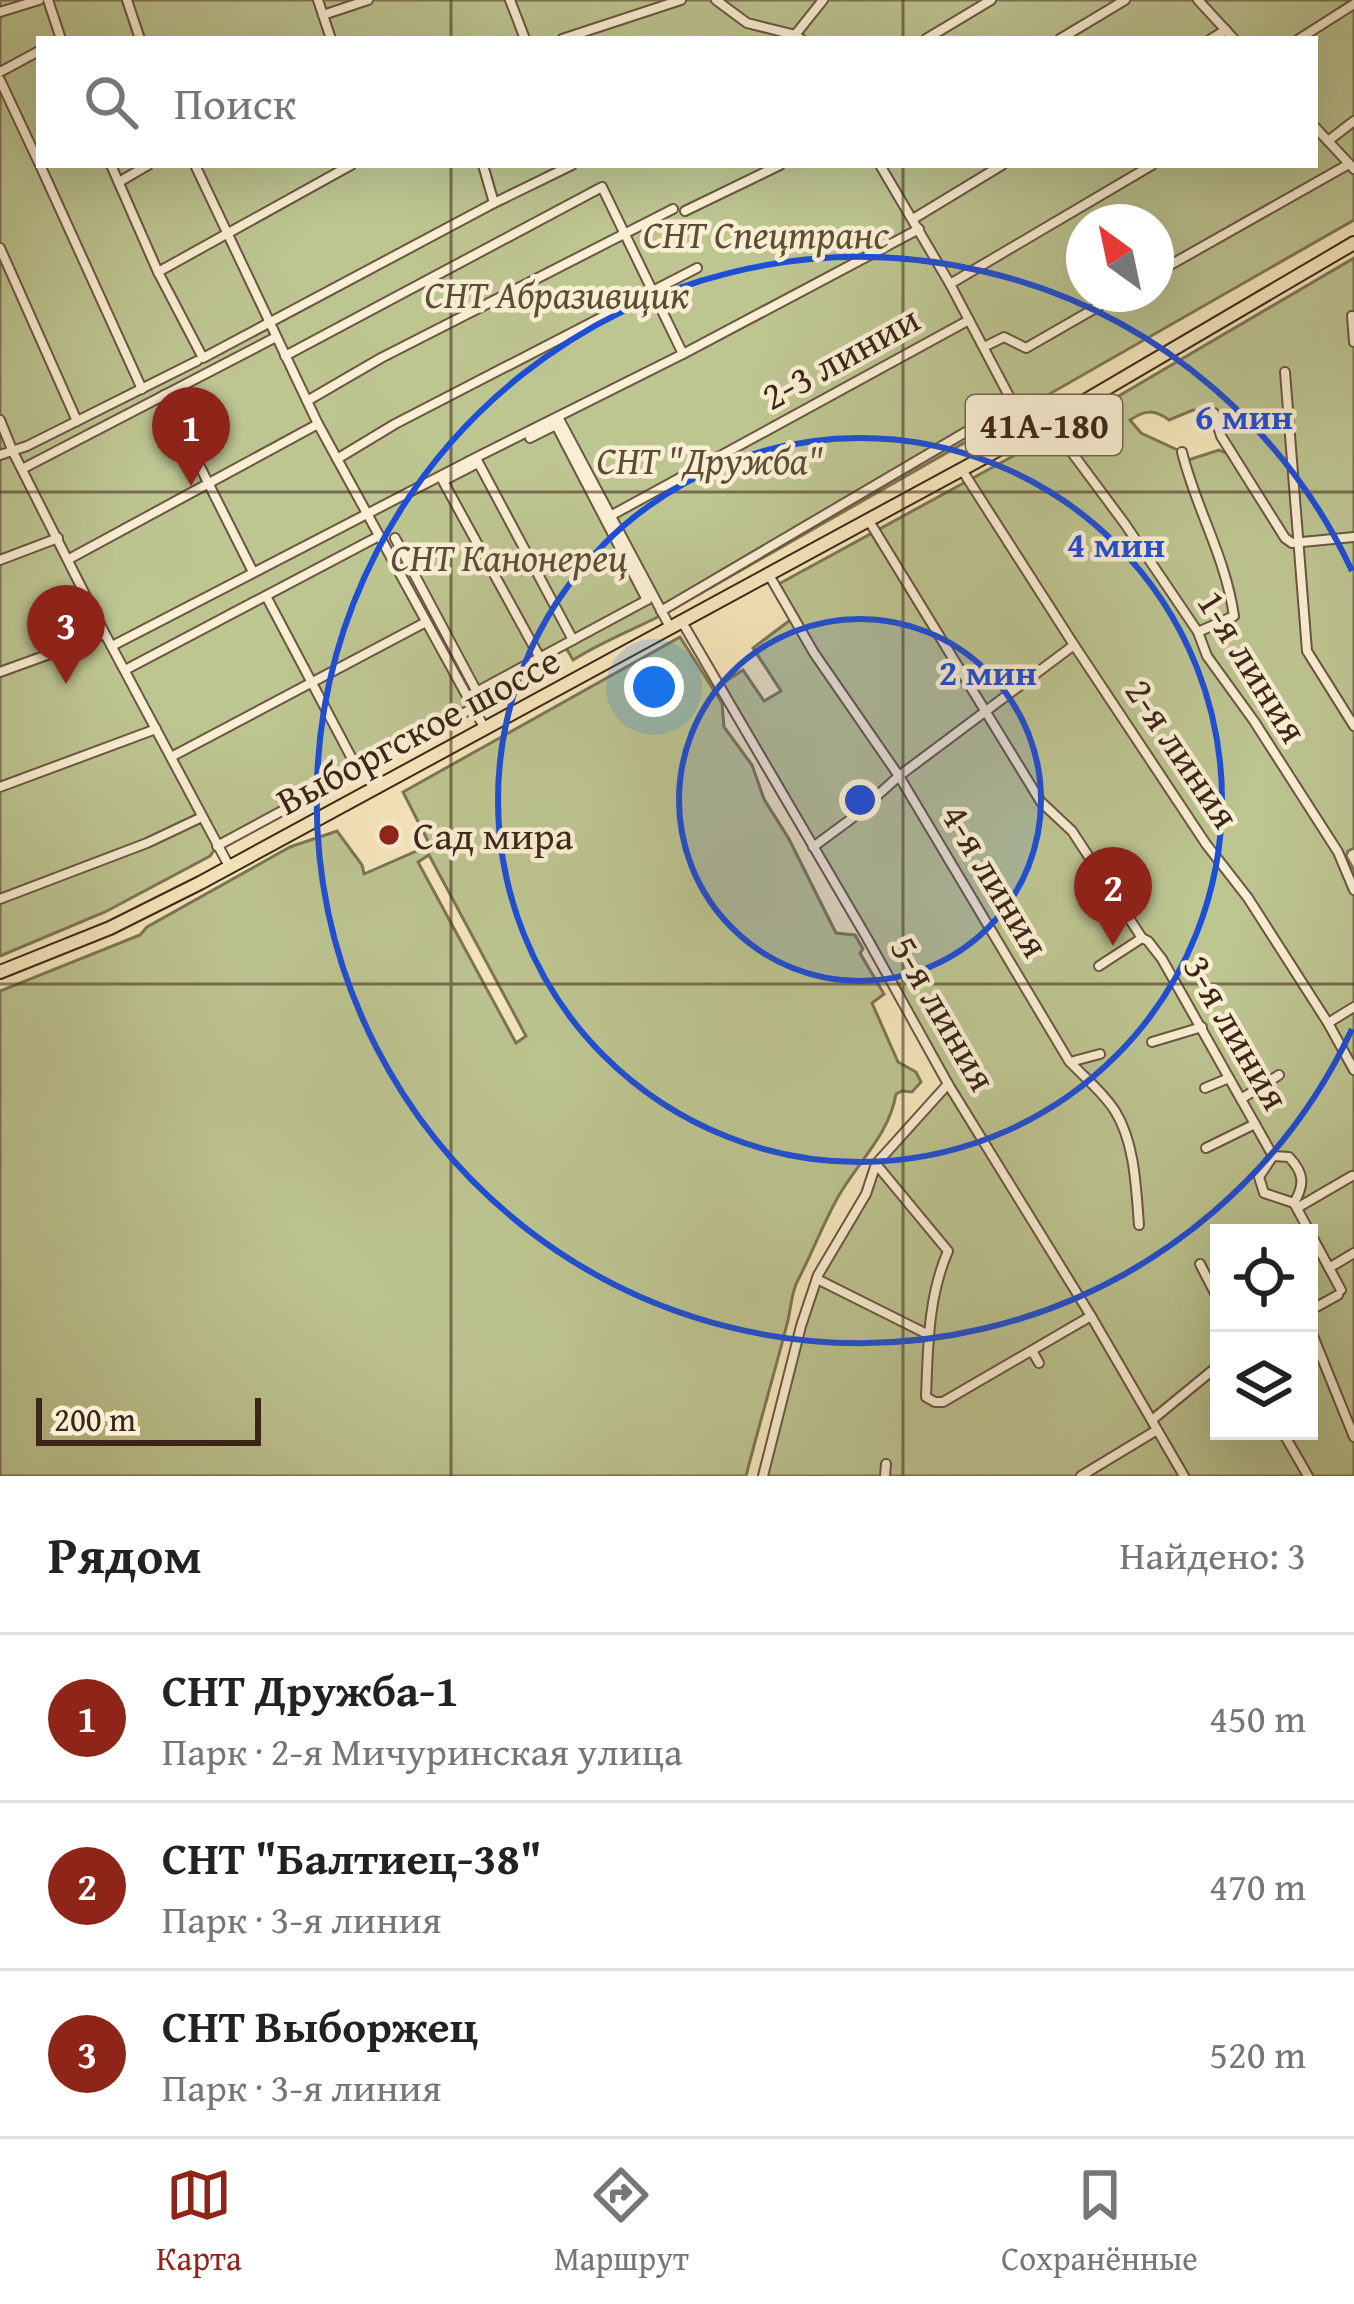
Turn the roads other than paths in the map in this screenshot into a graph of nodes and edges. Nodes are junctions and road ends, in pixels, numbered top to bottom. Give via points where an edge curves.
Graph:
1 (43, 0) edge
2 (127, 0) edge
3 (318, 0) edge
4 (368, 0) edge
5 (510, 0) edge
6 (681, 0) edge
7 (823, 0) edge
8 (991, 0) edge
9 (1125, 0) edge
10 (1198, 0) edge
11 (722, 2) edge
12 (1354, 4) edge
13 (0, 12) edge
14 (323, 16) junction
15 (1226, 30) junction
16 (59, 36) edge
17 (139, 36) edge
18 (330, 36) edge
19 (524, 36) edge
20 (571, 36) edge
21 (794, 36) edge
22 (799, 36) edge
23 (931, 36) edge
24 (1065, 36) edge
25 (1215, 36) edge
26 (1231, 36) edge
27 (1304, 36) edge
28 (36, 52) edge
29 (0, 76) edge
30 (1354, 121) edge
31 (1318, 130) edge
32 (1328, 141) junction
33 (36, 157) edge
34 (1352, 166) edge
35 (41, 168) edge
36 (112, 168) edge
37 (143, 168) edge
38 (196, 168) edge
39 (346, 168) edge
40 (484, 168) edge
41 (565, 168) edge
42 (774, 168) edge
43 (882, 168) edge
44 (996, 168) edge
45 (1147, 168) edge
46 (119, 182) junction
47 (494, 202) junction
48 (673, 209) dead end
49 (685, 211) dead end
50 (913, 219) junction
51 (919, 229) junction
52 (228, 235) junction
53 (624, 235) junction
54 (1354, 243) edge
55 (0, 248) edge
56 (1174, 263) edge
57 (697, 268) dead end
58 (158, 272) junction
59 (950, 284) junction
60 (652, 291) junction
61 (1089, 312) edge
62 (1352, 316) edge
63 (969, 320) junction
64 (269, 322) junction
65 (276, 338) junction
66 (1354, 342) edge
67 (984, 347) junction
68 (682, 354) junction
69 (285, 356) junction
70 (200, 360) junction
71 (1285, 372) dead end
72 (142, 389) junction
73 (164, 395) junction
74 (307, 401) junction
75 (1015, 409) junction
76 (1214, 413) dead end
77 (558, 417) junction
78 (0, 420) edge
79 (77, 421) junction
80 (1049, 422) junction
81 (318, 424) junction
82 (1029, 433) junction
83 (530, 438) dead end
84 (14, 452) junction
85 (1182, 452) dead end
86 (0, 455) edge
87 (337, 459) junction
88 (477, 460) junction
89 (22, 469) junction
90 (962, 470) junction
91 (207, 484) junction
92 (367, 514) junction
93 (613, 515) junction
94 (869, 521) junction
95 (379, 536) junction
96 (1354, 537) edge
97 (58, 538) junction
98 (395, 538) dead end
99 (1298, 542) junction
100 (0, 560) edge
101 (69, 560) junction
102 (253, 572) junction
103 (769, 575) junction
104 (266, 596) junction
105 (650, 598) junction
106 (661, 611) junction
107 (426, 622) junction
108 (676, 625) junction
109 (1198, 632) junction
110 (106, 634) junction
111 (573, 640) junction
112 (1073, 645) junction
113 (112, 646) junction
114 (540, 658) junction
115 (125, 670) junction
116 (0, 672) edge
117 (311, 681) junction
118 (472, 694) junction
119 (473, 707) junction
120 (985, 712) junction
121 (1354, 726) edge
122 (156, 729) junction
123 (484, 729) junction
124 (171, 757) junction
125 (358, 770) junction
126 (898, 776) junction
127 (0, 787) edge
128 (202, 817) junction
129 (218, 846) junction
130 (813, 847) junction
131 (229, 866) junction
132 (1354, 890) edge
133 (0, 899) edge
134 (1142, 938) junction
135 (1099, 966) dead end
136 (0, 972) edge
137 (1354, 1007) edge
138 (1328, 1023) junction
139 (1202, 1027) junction
140 (1152, 1042) dead end
141 (1100, 1054) dead end
142 (1070, 1062) junction
143 (1354, 1070) edge
144 (1279, 1076) dead end
145 (1229, 1078) junction
146 (948, 1084) junction
147 (1205, 1088) dead end
148 (1241, 1099) junction
149 (1255, 1124) junction
150 (1206, 1148) dead end
151 (1274, 1156) junction
152 (877, 1164) junction
153 (1352, 1176) edge
154 (1296, 1206) junction
155 (1139, 1225) dead end
156 (1354, 1253) edge
157 (1200, 1264) dead end
158 (1329, 1268) junction
159 (817, 1279) junction
160 (1210, 1283) edge
161 (1318, 1305) edge
162 (1091, 1316) junction
163 (1311, 1332) edge
164 (928, 1335) junction
165 (1032, 1351) junction
166 (1039, 1363) dead end
167 (1210, 1372) edge
168 (1152, 1420) junction
169 (1157, 1430) junction
170 (1354, 1437) edge
171 (1287, 1440) edge
172 (886, 1464) dead end
173 (763, 1476) edge
174 (885, 1476) edge
175 (1081, 1476) edge
176 (1184, 1476) edge
177 (1308, 1476) edge

1 - 13 street
1 - 16 street
2 - 17 street
3 - 14 street
4 - 14 street
5 - 19 street
6 - 20 street
7 - 22 street
8 - 23 street
9 - 24 street
10 - 15 street
11 - 21 street via 747,23
12 - 27 street
14 - 18 street
15 - 25 street
15 - 26 street
28 - 29 street
29 - 33 street
30 - 32 street
31 - 32 street
32 - 34 street
34 - 56 street
35 - 72 street
36 - 46 street
37 - 46 street
38 - 52 street
39 - 52 street
40 - 47 street
41 - 47 street
42 - 49 street
43 - 50 street
44 - 50 street
45 - 59 street
46 - 58 street
47 - 64 street
48 - 53 street
50 - 51 street
51 - 59 street
51 - 68 street
52 - 58 street
52 - 64 street
53 - 60 street
53 - 69 street via 602,187
53 - 74 street
54 - 80 main road, 41А-180
55 - 79 street
57 - 60 street
58 - 70 street
59 - 63 street
60 - 68 street
60 - 87 street
61 - 67 street via 1027,348 1004,338
62 - 66 street
63 - 67 street
63 - 93 street, 2-3 линии
64 - 65 street
64 - 70 street
65 - 69 street
65 - 73 street
67 - 75 street
68 - 77 street
69 - 74 street
70 - 72 street
71 - 99 street
72 - 79 street
73 - 89 street
73 - 91 street
74 - 81 street
75 - 82 street
75 - 106 street
76 - 99 street via 1262,504 1285,538
77 - 88 street
77 - 93 street
78 - 84 street
79 - 84 street
80 - 82 main road, 41А-180
80 - 109 street, 1-я линия
81 - 87 street
81 - 91 street
82 - 90 main road, 41А-180
83 - 105 street via 556,425
84 - 86 street
84 - 89 street
85 - 109 street via 1234,616
87 - 92 street
88 - 92 street
88 - 111 street
88 - 114 street via 442,482
89 - 97 street
90 - 94 main road, 41А-180
90 - 112 street, 2-я линия
91 - 101 street
91 - 102 street
92 - 95 street
92 - 102 street
93 - 105 street
94 - 103 main road, 41А-180
94 - 120 street, 3-я линия
95 - 104 street
95 - 107 street
96 - 99 street
97 - 100 street
97 - 101 street
98 - 118 street
99 - 121 street via 1306,651
101 - 110 street
102 - 113 street
103 - 108 main road, 41А-180
103 - 126 street, 4-я линия
104 - 115 street
104 - 117 street
105 - 106 street, 5-я линия
105 - 111 street
106 - 108 street, 5-я линия
107 - 117 street
107 - 118 street
108 - 123 main road, Выборгское шоссе / 41А-180
108 - 130 street, 5-я линия
109 - 132 street, 1-я линия
110 - 113 street
110 - 116 street
111 - 114 street
112 - 120 street
112 - 138 street, 2-я линия
113 - 115 street
114 - 118 street
115 - 122 street
117 - 124 street
117 - 125 street
118 - 119 street
119 - 123 street
119 - 125 street
120 - 126 street
120 - 134 street, 3-я линия
122 - 124 street
122 - 127 street
123 - 131 main road, Выборгское шоссе / 41А-180
124 - 128 street
125 - 129 street
126 - 130 street
126 - 142 street, 4-я линия
128 - 129 street
128 - 133 street
129 - 131 street
130 - 146 street, 5-я линия
131 - 136 main road, 41А-180 via 110,928
134 - 135 street
134 - 139 street, 3-я линия
137 - 138 street
138 - 143 street, 2-я линия
139 - 140 street
139 - 145 street, 3-я линия
141 - 142 street
142 - 155 street, 4-я линия via 1118,1116
144 - 148 street
145 - 147 street
145 - 148 street, 3-я линия
146 - 152 street
146 - 162 street, 5-я линия
148 - 149 street, 3-я линия
149 - 150 street
149 - 151 street, 3-я линия
151 - 154 street via 1300,1168
151 - 154 street via 1259,1177 1264,1193
152 - 159 street
152 - 164 street via 948,1251
153 - 154 street
154 - 158 street
156 - 158 street
157 - 160 street
158 - 161 street via 1339,1292
159 - 164 street
159 - 173 street
162 - 165 street
162 - 168 street, 5-я линия
163 - 170 street
164 - 165 street via 926,1397 935,1402
165 - 166 street
167 - 168 street
168 - 169 street, 5-я линия
169 - 175 street
169 - 176 street, 5-я линия
171 - 177 street
172 - 174 street

